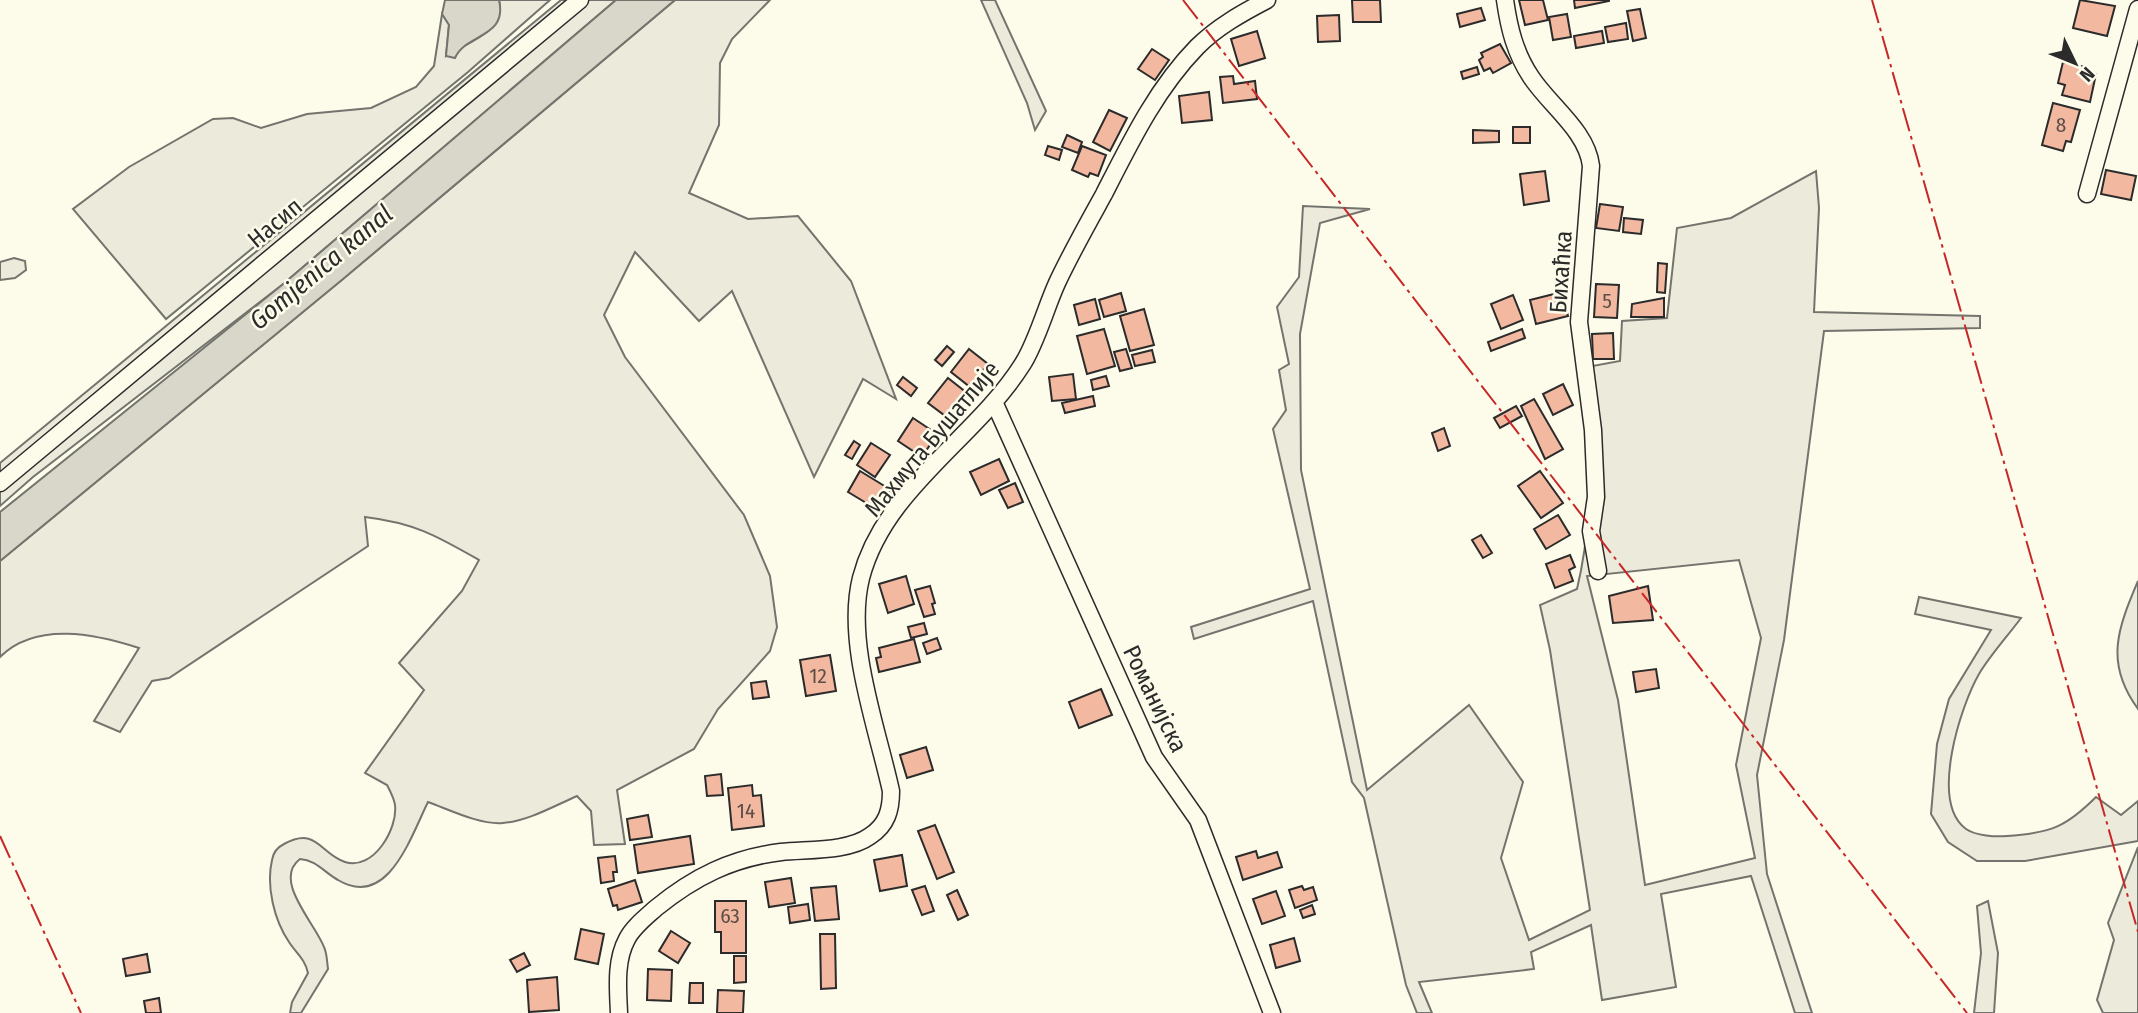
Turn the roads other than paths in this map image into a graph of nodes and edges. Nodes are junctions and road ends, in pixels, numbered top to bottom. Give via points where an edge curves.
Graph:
1 (580, 0) edge
2 (1267, 0) edge
3 (1505, 0) edge
4 (2138, 9) edge
5 (2134, 41) edge
6 (2087, 194) dead end
7 (995, 404) junction
8 (0, 483) edge
9 (1598, 571) dead end
10 (619, 1013) edge
11 (1272, 1013) edge

1 - 8 street, Насип
2 - 7 street, Махмута Бушатлије via 1221,27 1168,81 1135,133 1059,279 1024,363
3 - 9 street, Бихаћка via 1510,33 1530,76 1589,147 1579,322 1593,430 1596,497 1591,531
4 - 5 street
5 - 6 street
7 - 10 street, Махмута Бушатлије via 904,500 880,535 862,575 855,606 860,653 891,791 891,808 884,824 868,838 849,844 723,865 674,894 627,937 619,974
7 - 11 street, Романијска via 1154,757 1198,820

